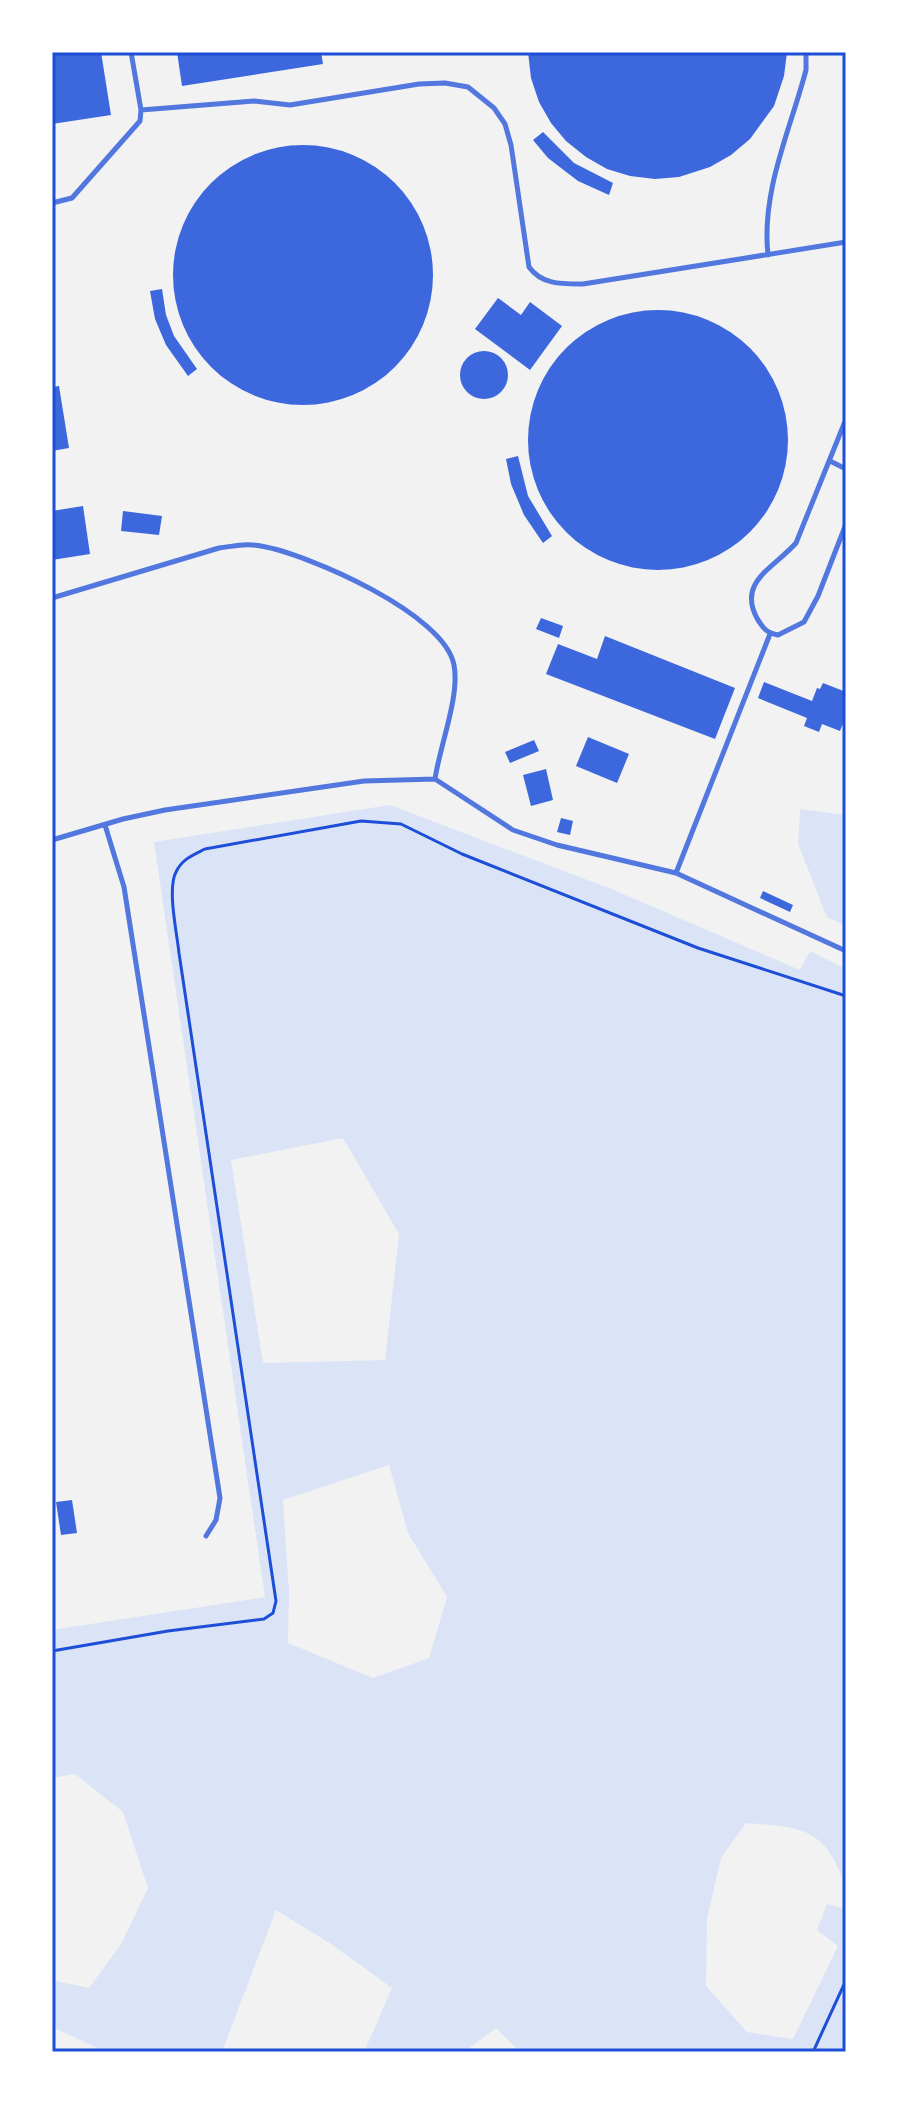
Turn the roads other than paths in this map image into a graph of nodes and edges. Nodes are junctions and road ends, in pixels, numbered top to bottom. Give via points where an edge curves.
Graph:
1 (131, 52) edge
2 (806, 52) edge
3 (141, 110) junction
4 (52, 203) edge
5 (846, 242) edge
6 (768, 255) junction
7 (846, 419) edge
8 (830, 461) junction
9 (846, 469) edge
10 (846, 524) edge
11 (52, 598) edge
12 (770, 634) junction
13 (435, 779) junction
14 (105, 825) junction
15 (52, 840) edge
16 (676, 873) junction
17 (846, 951) edge
18 (206, 1536) dead end

1 - 3 lane
2 - 6 lane via 806,70 767,203
3 - 4 lane via 140,121 72,198
3 - 6 lane via 254,101 290,105 419,84 468,87 505,124 529,267 536,276 556,284 583,284
5 - 6 lane
7 - 8 lane
8 - 9 lane
8 - 12 lane via 796,543 754,583 750,598
10 - 12 lane via 804,622
11 - 13 lane via 241,544 280,551 382,594 438,635 454,661 456,687
12 - 16 lane
13 - 14 lane via 364,781 165,810
13 - 16 lane via 513,830
14 - 15 lane
14 - 18 lane via 124,887 220,1498
16 - 17 lane

